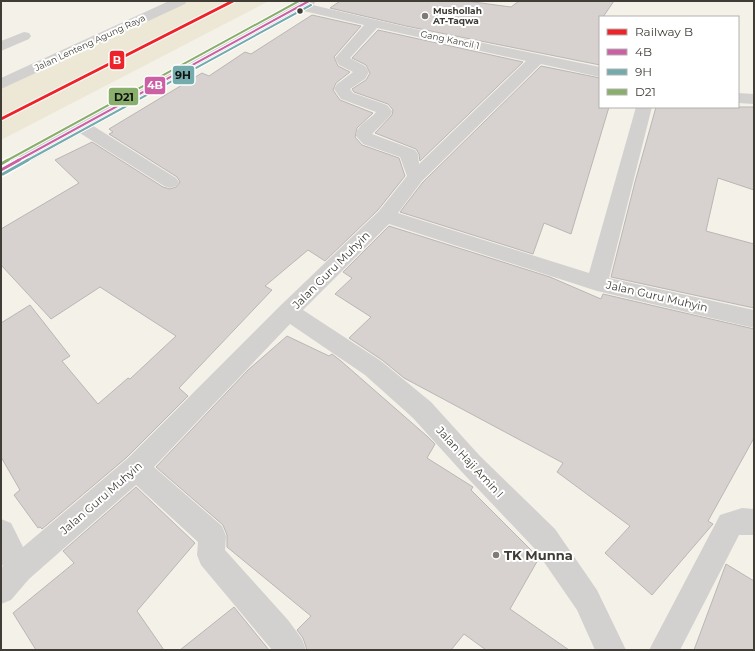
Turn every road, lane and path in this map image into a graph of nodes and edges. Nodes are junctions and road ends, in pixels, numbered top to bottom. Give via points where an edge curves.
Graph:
1 (180, 1) edge
2 (305, 3) edge
3 (374, 23) junction
4 (24, 36) dead end
5 (1, 47) edge
6 (537, 59) junction
7 (599, 72) edge
8 (1, 84) edge
9 (739, 98) edge
10 (754, 99) edge
11 (644, 108) edge
12 (81, 126) junction
13 (1, 170) edge
14 (416, 177) junction
15 (170, 182) dead end
16 (386, 216) junction
17 (597, 283) junction
18 (289, 311) junction
19 (754, 319) edge
20 (136, 468) junction
21 (754, 522) edge
22 (1, 533) edge
23 (18, 568) junction
24 (1, 590) edge
25 (291, 650) edge
26 (611, 650) edge
27 (664, 650) edge

1 - 8 street, Jalan Lenteng Agung Raya
2 - 3 street, Gang Kancil 1
2 - 12 street
3 - 6 street, Gang Kancil 1
3 - 14 street via 342,58 344,62 360,69 361,72 360,76 342,89 347,96 384,111 383,115 364,132 364,136 409,154
4 - 5 street
6 - 7 street, Gang Kancil 1
6 - 14 street
9 - 10 street
11 - 17 street
12 - 13 street
12 - 15 street
14 - 16 street
16 - 17 street, Jalan Guru Muhyin
16 - 18 street, Jalan Guru Muhyin
17 - 19 street, Jalan Guru Muhyin
18 - 20 street, Jalan Guru Muhyin
18 - 26 street, Jalan Haji Amin I via 373,368 422,410 545,539 587,600
20 - 23 street, Jalan Guru Muhyin
20 - 25 street via 212,536 211,556
21 - 27 street via 730,525
22 - 23 street
23 - 24 street, Jalan Guru Muhyin

